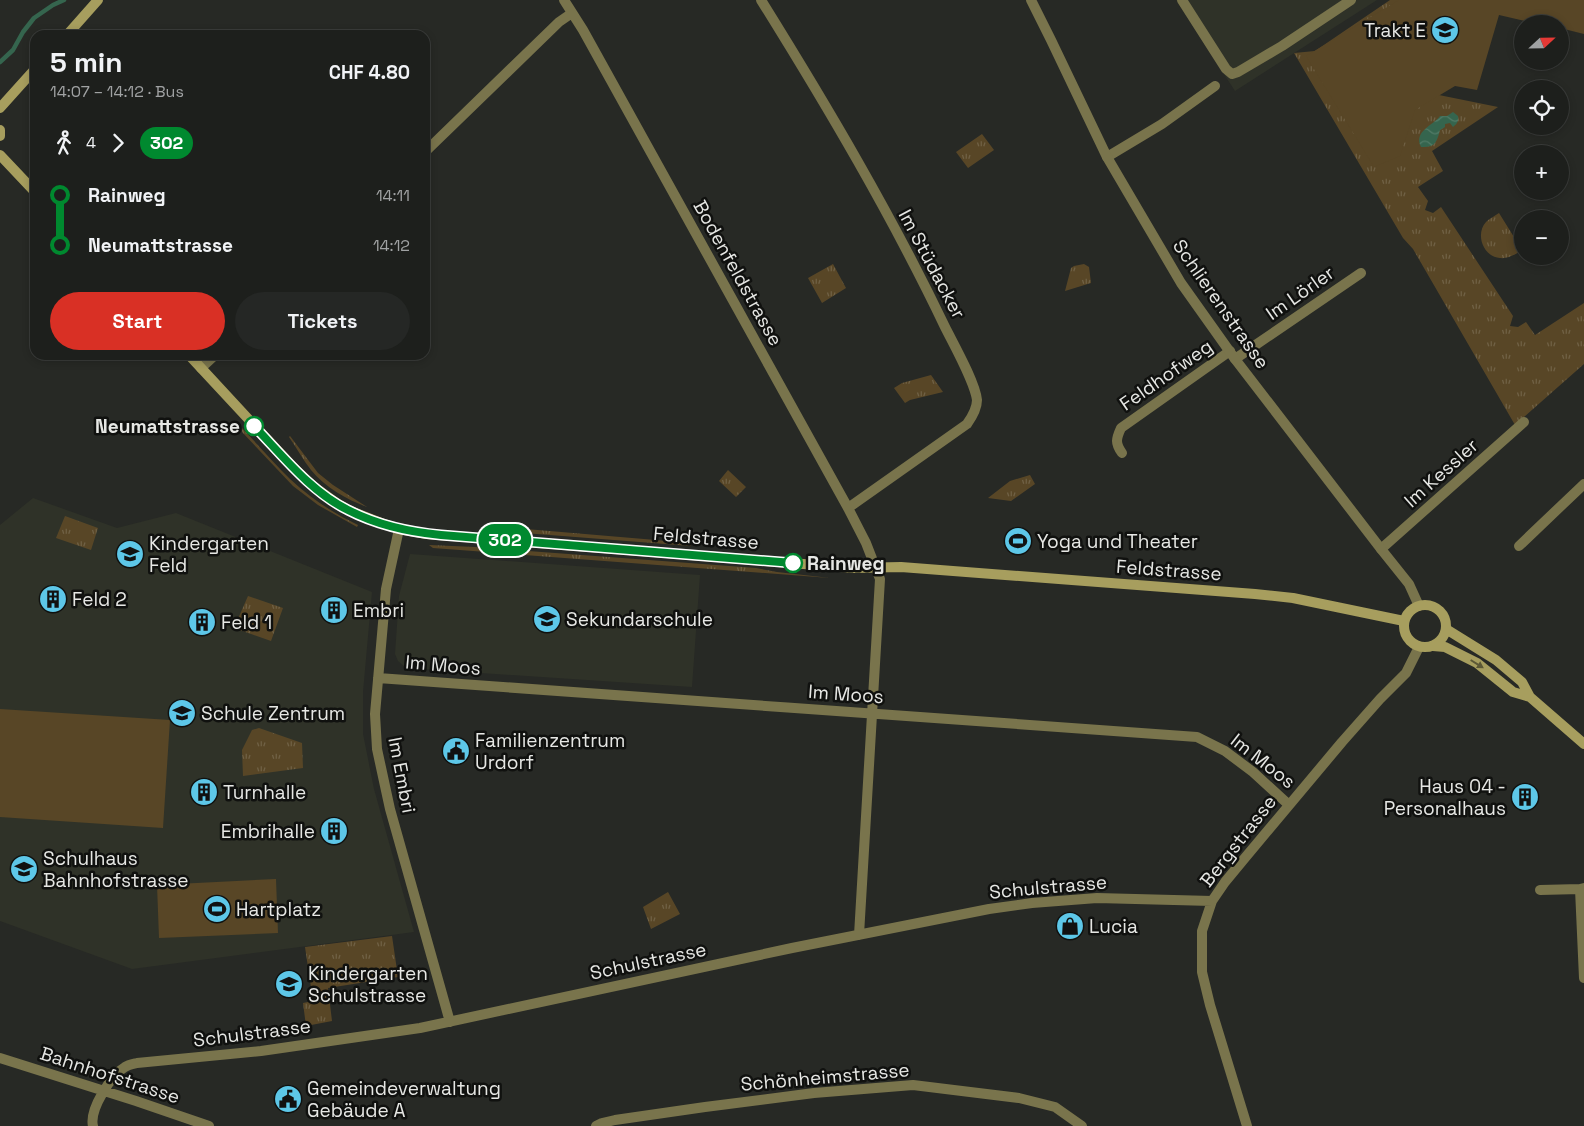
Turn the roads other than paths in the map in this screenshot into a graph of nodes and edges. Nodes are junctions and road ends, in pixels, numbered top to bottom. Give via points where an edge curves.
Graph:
1 (98, 0) edge
2 (564, 0) edge
3 (761, 0) edge
4 (1031, 0) edge
5 (1182, 0) edge
6 (1351, 0) edge
7 (572, 13) junction
8 (71, 30) edge
9 (30, 75) edge
10 (1215, 86) dead end
11 (0, 108) edge
12 (0, 130) edge
13 (0, 136) edge
14 (430, 147) edge
15 (0, 155) edge
16 (1107, 157) junction
17 (30, 187) edge
18 (1361, 273) dead end
19 (1233, 355) junction
20 (194, 360) edge
21 (210, 360) edge
22 (201, 368) junction
23 (1524, 422) dead end
24 (1122, 453) dead end
25 (1584, 484) edge
26 (848, 508) junction
27 (399, 529) junction
28 (1519, 546) dead end
29 (1381, 549) junction
30 (876, 567) junction
31 (1419, 606) junction
32 (1404, 621) junction
33 (1446, 629) junction
34 (1433, 646) junction
35 (1419, 647) junction
36 (378, 678) junction
37 (1530, 697) junction
38 (873, 713) junction
39 (1584, 744) edge
40 (1289, 804) junction
41 (1582, 889) edge
42 (1540, 890) dead end
43 (1212, 901) junction
44 (859, 934) junction
45 (1584, 978) edge
46 (450, 1022) junction
47 (0, 1058) edge
48 (104, 1092) junction
49 (93, 1126) edge
50 (209, 1126) edge
51 (596, 1126) edge
52 (1082, 1126) edge
53 (1247, 1126) edge

1 - 8 main road
2 - 7 street, Bodenfeldstrasse
3 - 26 street, Im Stüdacker via 864,172 940,316 974,386 977,401 967,424
4 - 16 street, Schlierenstrasse
5 - 6 street via 1232,74 1282,46
7 - 14 street
7 - 26 street, Bodenfeldstrasse
9 - 11 main road
10 - 16 street via 1162,124
12 - 13 main road
15 - 17 main road
16 - 19 street, Schlierenstrasse via 1182,283
18 - 19 street, Im Lörler
19 - 24 street, Feldhofweg via 1121,428 1116,438
19 - 29 street, Schlierenstrasse
20 - 22 main road, Feldstrasse
21 - 22 street
22 - 27 main road, Feldstrasse via 313,486 348,510
23 - 29 street, Im Kessler
25 - 28 street
26 - 30 street, Bodenfeldstrasse
27 - 30 main road, Feldstrasse via 435,535 854,568
27 - 36 street, Im Embri via 386,589
29 - 31 street, Schlierenstrasse via 1409,584
30 - 32 main road, Feldstrasse via 1255,594 1323,603
30 - 38 street via 880,579
31 - 32 main road via 1412,609
31 - 33 main road via 1429,605 1439,610
32 - 35 main road via 1405,634
33 - 34 main road via 1442,639
33 - 37 main road via 1496,660 1522,682
34 - 35 main road
34 -> 37 main road via 1446,647 1477,663 1513,692
35 - 40 street, Bergstrasse via 1406,673
36 - 38 street, Im Moos
36 - 46 street, Im Embri via 375,714 383,781
37 - 39 main road
38 - 40 street, Im Moos via 1196,737 1225,750
38 - 44 street
40 - 43 street, Bergstrasse
41 - 42 street
41 - 45 street
43 - 44 street, Schulstrasse via 1097,898 1032,903
43 - 53 street, Bergstrasse via 1202,931 1202,972
44 - 46 street, Schulstrasse
46 - 48 street, Schulstrasse via 261,1051 136,1062 120,1071
47 - 48 street, Bahnhofstrasse
48 - 49 street, Schulstrasse via 93,1112
48 - 50 street, Bahnhofstrasse
51 - 52 street, Schönheimstrasse via 636,1117 764,1099 913,1085 1019,1098 1055,1107

